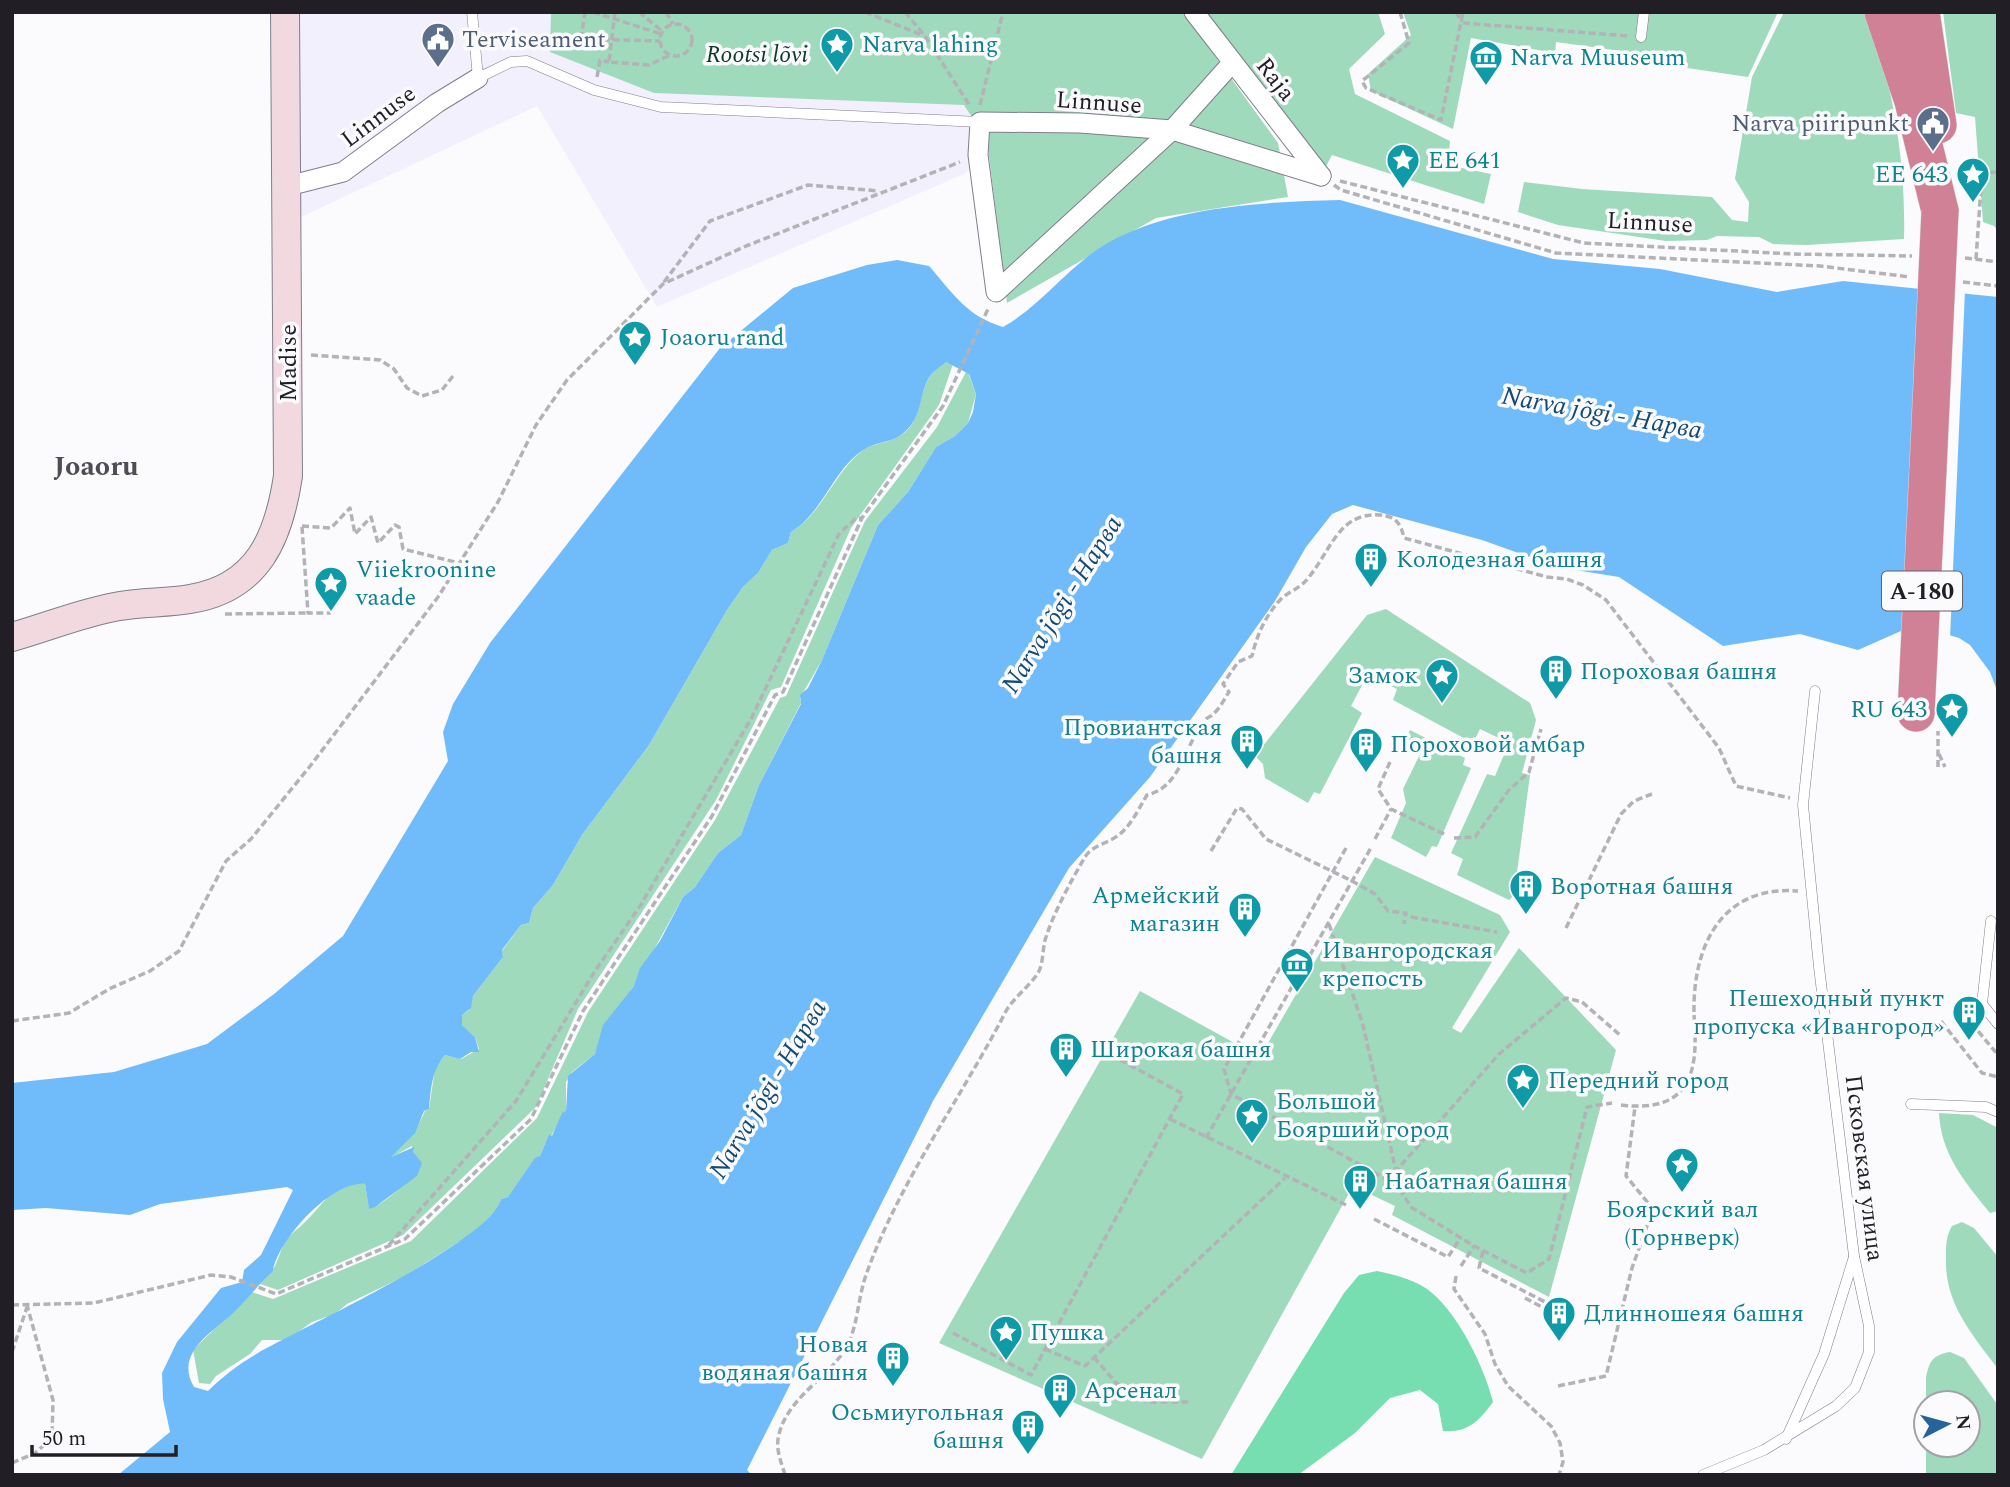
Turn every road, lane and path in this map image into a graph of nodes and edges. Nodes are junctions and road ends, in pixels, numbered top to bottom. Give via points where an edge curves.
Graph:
1 (285, 12) edge
2 (472, 12) edge
3 (585, 12) edge
4 (593, 12) edge
5 (615, 12) edge
6 (639, 12) edge
7 (666, 12) edge
8 (865, 12) edge
9 (905, 12) edge
10 (1003, 12) edge
11 (1195, 12) edge
12 (1400, 12) edge
13 (1456, 12) edge
14 (1463, 12) edge
15 (1644, 12) edge
16 (1883, 12) edge
17 (612, 18) junction
18 (1920, 20) edge
19 (1463, 23) junction
20 (673, 24) junction
21 (661, 33) junction
22 (925, 36) junction
23 (1641, 37) joint
24 (550, 38) dead end
25 (581, 39) junction
26 (610, 40) junction
27 (660, 41) junction
28 (670, 55) junction
29 (609, 62) junction
30 (1232, 63) junction
31 (478, 78) junction
32 (594, 90) junction
33 (980, 122) junction
34 (1172, 130) junction
35 (978, 155) junction
36 (1998, 173) edge
37 (1321, 176) junction
38 (288, 186) junction
39 (881, 191) junction
40 (1940, 211) junction
41 (1923, 256) dead end
42 (1976, 259) dead end
43 (1819, 266) dead end
44 (663, 284) junction
45 (985, 316) dead end
46 (302, 354) dead end
47 (453, 376) dead end
48 (862, 518) junction
49 (301, 519) dead end
50 (302, 526) junction
51 (459, 563) junction
52 (307, 613) junction
53 (331, 613) dead end
54 (215, 614) dead end
55 (12, 637) edge
56 (1815, 691) dead end
57 (1927, 720) joint
58 (1541, 729) dead end
59 (1938, 752) junction
60 (1390, 762) dead end
61 (1938, 767) dead end
62 (1945, 767) dead end
63 (1652, 794) dead end
64 (1803, 805) junction
65 (1391, 809) junction
66 (1444, 834) dead end
67 (1454, 838) dead end
68 (1375, 839) dead end
69 (1372, 846) dead end
70 (1346, 848) dead end
71 (1211, 852) dead end
72 (1333, 871) junction
73 (1352, 881) junction
74 (1811, 892) junction
75 (1384, 906) junction
76 (1387, 914) dead end
77 (1411, 917) dead end
78 (1991, 920) dead end
79 (1328, 923) junction
80 (1405, 924) dead end
81 (1566, 928) dead end
82 (1497, 932) dead end
83 (1958, 1007) dead end
84 (12, 1021) edge
85 (1941, 1021) dead end
86 (1998, 1024) edge
87 (1620, 1035) dead end
88 (1104, 1051) dead end
89 (1998, 1055) edge
90 (1998, 1077) edge
91 (1231, 1094) junction
92 (1612, 1103) dead end
93 (1911, 1104) dead end
94 (1621, 1105) dead end
95 (1635, 1107) junction
96 (1998, 1112) edge
97 (1170, 1119) junction
98 (1206, 1138) junction
99 (1396, 1171) junction
100 (1285, 1178) junction
101 (1397, 1185) junction
102 (1346, 1205) dead end
103 (1374, 1219) dead end
104 (1461, 1237) junction
105 (388, 1246) junction
106 (1474, 1246) junction
107 (1483, 1251) junction
108 (1854, 1256) junction
109 (1461, 1266) dead end
110 (1456, 1276) dead end
111 (1525, 1298) dead end
112 (27, 1305) junction
113 (12, 1306) edge
114 (953, 1333) dead end
115 (1045, 1349) junction
116 (12, 1352) edge
117 (1094, 1357) junction
118 (1558, 1386) dead end
119 (1188, 1402) dead end
120 (1785, 1439) junction
121 (12, 1463) edge
122 (785, 1475) edge
123 (1559, 1475) edge
124 (1703, 1475) edge

1 - 38 street, Madise
2 - 31 lane
3 - 25 path
4 - 17 path
5 - 17 path
6 - 21 path
7 - 20 path
8 - 22 path
9 - 22 path
10 - 33 path via 980,97
11 - 30 street, Raja
12 - 19 path via 1409,43 1362,80 1366,88 1441,120
13 - 19 path
14 - 19 path
15 - 23 lane
16 - 40 highway via 1913,100
17 - 21 path
17 - 26 path
18 - 40 highway via 1939,137
19 - 23 path
20 - 21 path
20 - 28 path via 688,29 692,39 685,53
21 - 27 path
22 - 33 path
24 - 25 path
25 - 26 path
26 - 27 path
26 - 29 path
27 - 28 path
28 - 29 path via 649,65
29 - 32 path via 600,60
30 - 34 street
30 - 37 street, Raja
31 - 32 lane, Linnuse via 511,62 527,61
31 - 38 street, Linnuse via 343,172
32 - 33 lane, Linnuse via 661,107
33 - 34 street, Linnuse
33 - 35 street
34 - 35 street via 996,292
34 - 37 street, Linnuse
35 - 39 path
36 - 42 path via 1982,173
37 - 41 path, Linnuse via 1584,243
37 - 43 path via 1341,190 1556,253
38 - 55 street, Madise via 288,476 276,531 256,564 216,591 192,599 99,610
39 - 44 path
39 - 44 path via 808,185 710,221
40 - 57 highway, А-180, bridge via 1928,469
44 - 51 path via 567,380 536,425 498,502
45 - 48 path via 943,406
46 - 47 path via 380,360 394,369 407,388 422,396 442,390
48 - 105 path via 839,534 721,773 516,1101
48 - 105 path via 783,692 775,695 712,816 583,1011 536,1112 405,1239
49 - 50 path
50 - 51 path via 331,528 350,508 355,534 372,517 378,543 395,525 403,549
50 - 52 path
51 - 84 path via 394,658 311,765 251,839 226,861 179,951 69,1013
52 - 53 path
52 - 54 path
56 - 64 lane, Псковская улица
57 - 59 path
58 - 67 path via 1529,772 1509,790 1475,837
59 - 61 path
59 - 62 path
60 - 65 path via 1378,789
63 - 81 path via 1634,801 1621,814
64 - 74 lane, Псковская улица
64 - 122 path via 1780,794 1736,786 1719,748 1598,593 1567,579 1404,538 1401,525 1390,516 1362,516 1343,525 1311,575 1296,592 1282,598 1255,635 1252,656 1238,662 1223,684 1229,692 1185,749 1180,769 1147,795 1126,829 1086,856 1064,893 1046,936 1038,973 991,1034 893,1217 866,1274 851,1338 791,1406 778,1436 777,1453
65 - 66 path
65 - 68 path
69 - 73 path
70 - 72 path
71 - 72 path via 1237,808 1266,839
72 - 73 path
72 - 91 path via 1224,1069
73 - 75 path via 1375,894
73 - 79 path
74 - 95 path via 1768,891 1729,908 1711,931 1694,990 1696,1048 1688,1080 1680,1093 1662,1105
74 - 108 lane, Псковская улица
75 - 76 path
75 - 80 path via 1388,911 1406,913
77 - 82 path
78 - 86 lane via 1982,1004
79 - 91 path
79 - 99 path via 1363,1025
83 - 89 path
85 - 90 path via 1982,1073
87 - 99 path via 1582,1002 1566,998 1499,1054
88 - 97 path via 1183,1094
91 - 98 path
91 - 101 path
92 - 107 path via 1587,1107 1549,1259 1527,1273
93 - 96 lane via 1986,1107
94 - 95 path
95 - 118 path via 1626,1176 1653,1209 1632,1268 1606,1376
97 - 98 path
97 - 115 path
98 - 100 path
99 - 101 path
100 - 102 path
100 - 117 path
101 - 104 path via 1411,1207
103 - 104 path via 1448,1256
104 - 106 path
105 - 112 path via 276,1294 231,1277 211,1275 94,1303
106 - 107 path
106 - 109 path
107 - 111 path via 1479,1268 1550,1304 1559,1315
108 - 120 lane via 1824,1354
108 - 120 lane, Псковская улица via 1868,1326 1866,1364 1855,1388 1836,1406
110 - 123 path via 1454,1289 1485,1334 1501,1375 1551,1426 1560,1443 1563,1462
112 - 113 path
112 - 116 path
112 - 121 path via 53,1401 52,1438
114 - 115 path via 1031,1375
115 - 117 path via 1085,1366
117 - 119 path via 1116,1383 1147,1402
120 - 124 lane, Псковская улица

